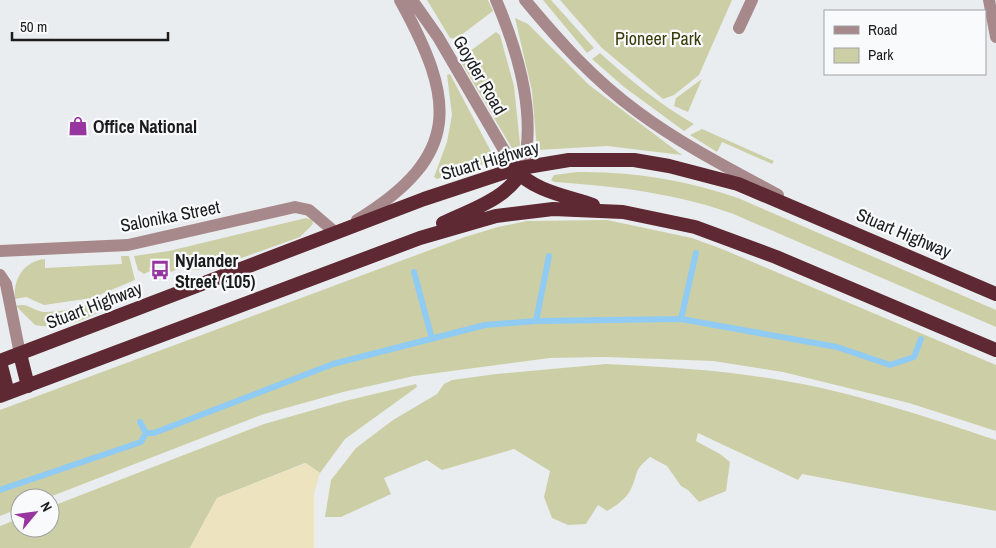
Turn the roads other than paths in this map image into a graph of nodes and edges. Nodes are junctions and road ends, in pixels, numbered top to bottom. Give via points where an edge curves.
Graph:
1 (400, 0) edge
2 (412, 0) edge
3 (496, 0) edge
4 (525, 0) edge
5 (752, 0) edge
6 (989, 0) edge
7 (739, 28) dead end
8 (996, 37) edge
9 (519, 171) junction
10 (608, 210) junction
11 (812, 214) junction
12 (336, 233) junction
13 (0, 252) edge
14 (368, 258) junction
15 (0, 275) edge
16 (996, 294) edge
17 (996, 350) edge
18 (20, 354) junction
19 (0, 362) edge
20 (28, 386) junction
21 (4, 395) edge

1 - 12 street via 435,75 440,102 438,130 430,152 406,186
2 - 9 street, Goyder Road
3 - 9 street, Goyder Road via 512,44 525,107 527,147
4 - 11 street via 579,62 637,111 695,149
5 - 7 street
6 - 8 street
9 - 10 highway via 536,185
9 - 11 highway, Stuart Highway via 569,160 634,160 738,184
9 - 12 highway, Stuart Highway via 433,196
9 - 14 highway via 505,190 481,205
10 - 14 highway via 553,209 496,216
10 - 17 highway via 695,227 730,239
11 - 16 highway, Stuart Highway
12 - 13 street, Salonika Street via 309,210 295,207 128,245
12 - 18 highway, Stuart Highway
14 - 20 highway
15 - 18 street via 6,284
18 - 19 highway, Stuart Highway
18 - 20 highway
19 - 21 highway
20 - 21 highway

